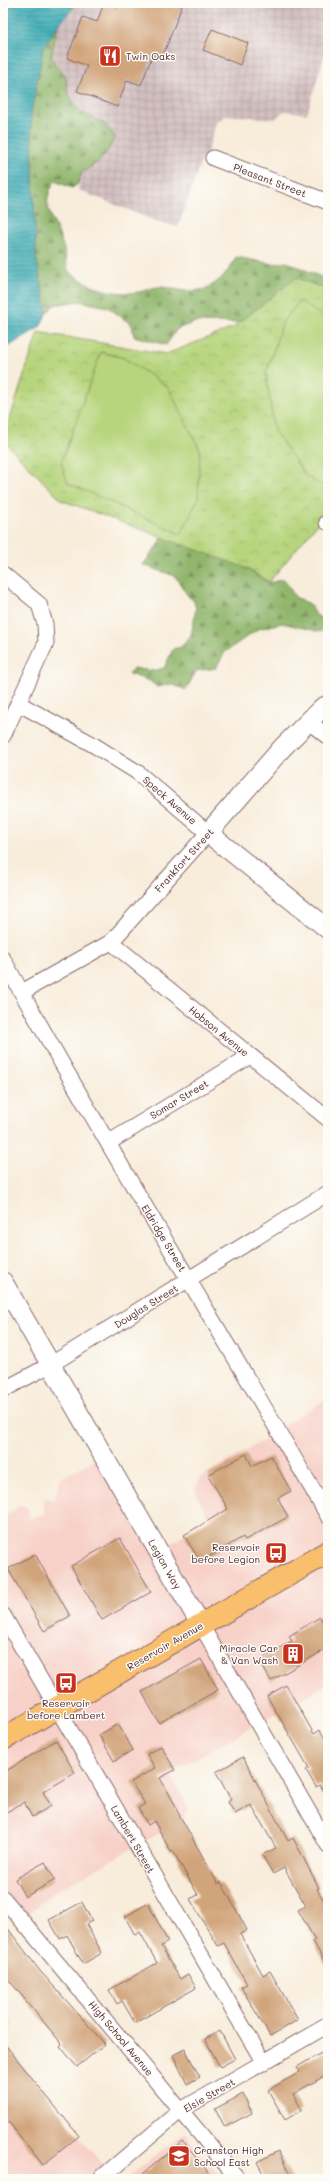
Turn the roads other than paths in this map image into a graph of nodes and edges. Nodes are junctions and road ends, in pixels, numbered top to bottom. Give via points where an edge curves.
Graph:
1 (213, 158) dead end
2 (328, 202) edge
3 (3, 574) edge
4 (18, 703) junction
5 (328, 705) edge
6 (308, 721) junction
7 (4, 733) edge
8 (328, 737) edge
9 (208, 833) junction
10 (328, 929) edge
11 (111, 942) junction
12 (3, 959) edge
13 (22, 992) junction
14 (250, 1056) junction
15 (328, 1119) edge
16 (108, 1143) junction
17 (328, 1193) edge
18 (189, 1279) junction
19 (3, 1282) edge
20 (50, 1365) junction
21 (3, 1390) edge
22 (328, 1516) edge
23 (328, 1552) edge
24 (3, 1615) edge
25 (201, 1625) junction
26 (57, 1708) junction
27 (3, 1739) edge
28 (328, 1845) edge
29 (3, 1898) edge
30 (328, 2025) edge
31 (264, 2063) junction
32 (181, 2110) junction
33 (100, 2179) edge
34 (238, 2179) edge

1 - 2 street, Pleasant Street
3 - 4 street via 40,604 45,624 46,643
4 - 7 street
4 - 9 street, Speck Avenue via 137,772
5 - 6 street, Frankfort Street
6 - 8 street
6 - 9 street, Frankfort Street
9 - 10 street, Speck Avenue
9 - 11 street, Frankfort Street
11 - 13 street, Frankfort Street
11 - 14 street, Hobson Avenue
12 - 13 street, Eldridge Street
13 - 16 street, Eldridge Street
14 - 15 street, Hobson Avenue
14 - 16 street, Somar Street
16 - 18 street, Eldridge Street
17 - 18 street, Douglas Street
18 - 20 street, Douglas Street
18 - 22 street, Eldridge Street
19 - 20 street, Legion Way
20 - 21 street, Douglas Street
20 - 25 street, Legion Way
23 - 25 main road, Reservoir Avenue
24 - 26 street, Lambert Street
25 - 26 main road, Reservoir Avenue
25 - 28 street, Legion Way
26 - 27 main road, Reservoir Avenue
26 - 31 street, Lambert Street
29 - 32 street, High School Avenue
30 - 31 street, Elsie Street
31 - 32 street, Elsie Street
32 - 33 street, Elsie Street
32 - 34 street, High School Avenue

